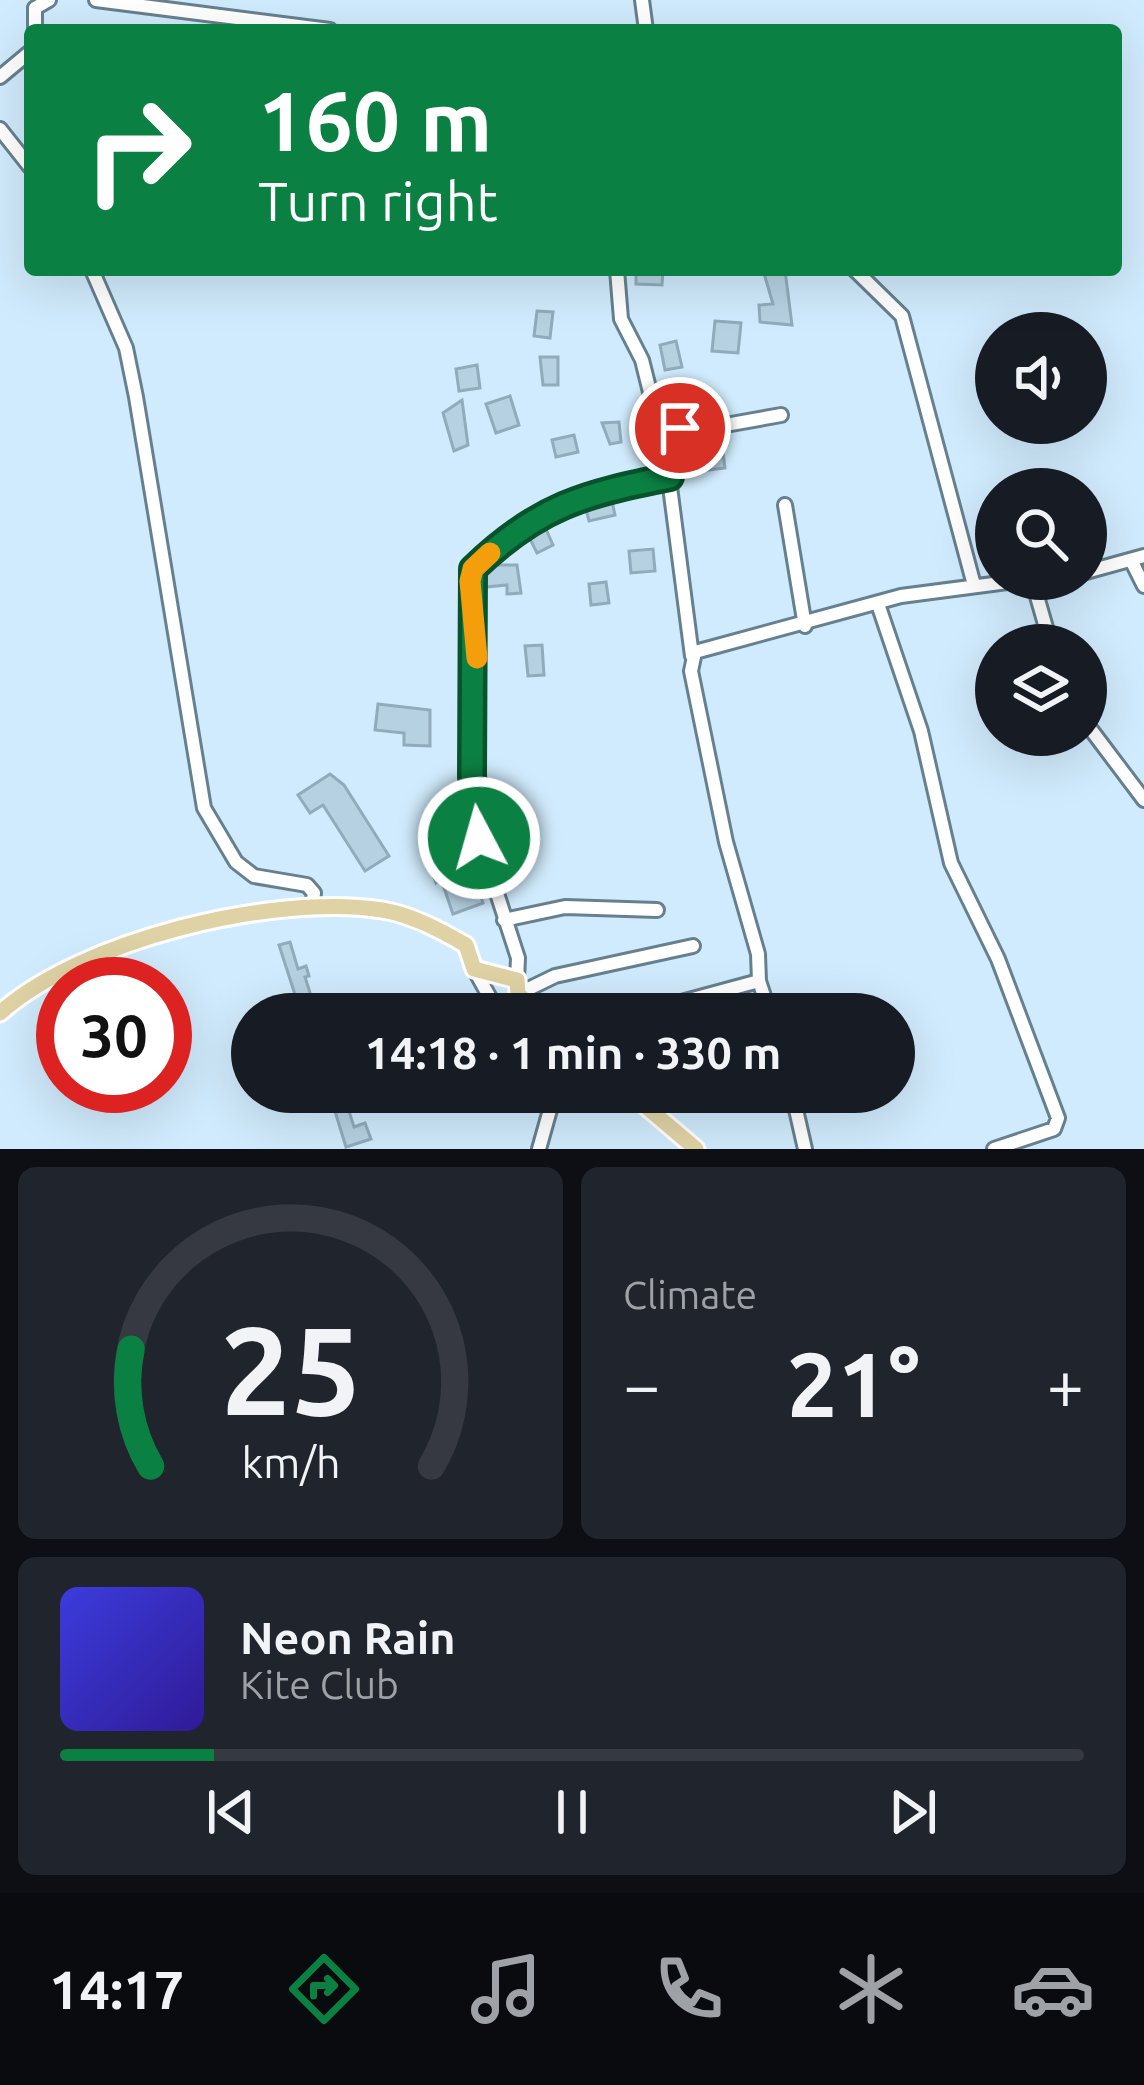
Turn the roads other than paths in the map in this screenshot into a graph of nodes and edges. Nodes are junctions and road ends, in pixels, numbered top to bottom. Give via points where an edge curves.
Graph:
1 (50, 0) edge
2 (96, 0) edge
3 (33, 4) edge
4 (283, 24) edge
5 (24, 57) edge
6 (0, 77) edge
7 (0, 129) edge
8 (24, 159) edge
9 (95, 276) edge
10 (617, 276) edge
11 (862, 276) edge
12 (781, 415) dead end
13 (659, 426) junction
14 (670, 477) junction
15 (785, 505) dead end
16 (1138, 560) edge
17 (1107, 567) edge
18 (974, 585) joint
19 (1144, 586) edge
20 (878, 604) junction
21 (805, 626) junction
22 (692, 656) junction
23 (1107, 751) edge
24 (1144, 800) edge
25 (312, 907) junction
26 (657, 910) dead end
27 (504, 920) junction
28 (693, 946) dead end
29 (474, 969) junction
30 (759, 980) junction
31 (517, 987) junction
32 (487, 993) edge
33 (522, 993) edge
34 (712, 993) edge
35 (763, 993) edge
36 (0, 1013) edge
37 (549, 1113) edge
38 (654, 1113) edge
39 (797, 1113) edge
40 (1042, 1132) junction
41 (539, 1149) edge
42 (696, 1149) edge
43 (805, 1149) edge
44 (994, 1149) edge
45 (1048, 1149) edge

1 - 3 street
2 - 4 street
5 - 6 street
7 - 8 street
9 - 25 street via 126,348 204,808 236,862 254,875 307,885
10 - 13 street via 621,319 642,360
11 - 18 street via 902,316
12 - 13 street via 703,429
13 - 14 street
14 - 22 street
14 - 27 street via 581,495 534,516 473,569 472,776 479,838
15 - 21 street
16 - 17 street
16 - 19 street
18 - 20 street
20 - 21 street
20 - 40 street via 921,731 951,863 998,959 1058,1118
21 - 22 street
22 - 30 street
23 - 24 street
25 - 29 main road via 415,920 466,944
25 - 36 main road via 125,946 40,983
26 - 27 street via 565,907
27 - 31 street via 518,958
28 - 31 street
29 - 31 main road
29 - 32 street
30 - 34 street
30 - 35 street
31 - 33 main road
37 - 41 street
38 - 42 main road
39 - 43 street
40 - 44 street
40 - 45 street

